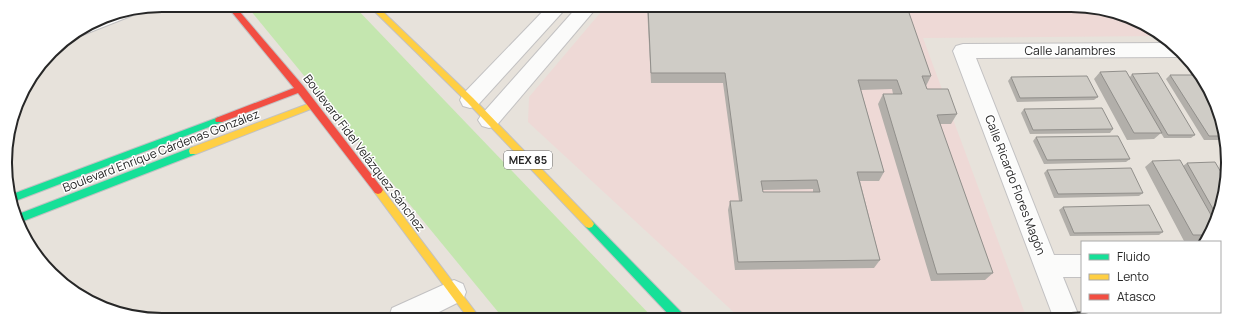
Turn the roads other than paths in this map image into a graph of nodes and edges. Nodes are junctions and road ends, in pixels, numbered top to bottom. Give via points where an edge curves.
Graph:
1 (236, 12) edge
2 (379, 12) edge
3 (553, 12) edge
4 (584, 12) edge
5 (1171, 50) edge
6 (964, 51) joint
7 (301, 89) junction
8 (470, 100) junction
9 (313, 105) junction
10 (489, 120) junction
11 (16, 197) edge
12 (22, 217) edge
13 (1047, 266) junction
14 (1081, 266) edge
15 (454, 292) junction
16 (411, 313) edge
17 (470, 313) edge
18 (675, 313) edge
19 (1065, 313) edge

1 - 7 main road, Boulevard Fidel Velázquez Sánchez
2 - 8 main road, MEX 85
3 - 8 street
4 - 10 street
5 - 6 street, Calle Janambres
6 - 13 street, Calle Ricardo Flores Magón
7 - 9 main road, Boulevard Fidel Velázquez Sánchez
7 - 11 main road, Boulevard Enrique Cárdenas González
8 - 10 main road, MEX 85
9 - 12 main road, Boulevard Enrique Cárdenas González
9 - 15 main road, Boulevard Fidel Velázquez Sánchez
10 - 18 main road, MEX 85
13 - 14 street
13 - 19 street, Calle Ricardo Flores Magón
15 - 16 street
15 - 17 main road, Boulevard Fidel Velázquez Sánchez

